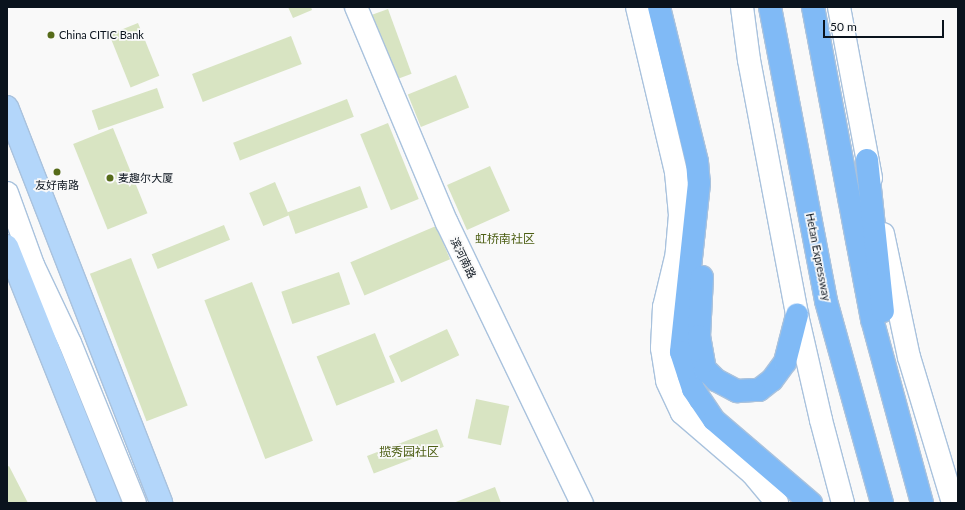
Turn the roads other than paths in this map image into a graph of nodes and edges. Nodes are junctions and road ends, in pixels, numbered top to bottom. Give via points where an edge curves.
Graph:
1 (356, 7) edge
2 (637, 7) edge
3 (659, 7) edge
4 (671, 7) edge
5 (742, 7) edge
6 (770, 7) edge
7 (813, 7) edge
8 (838, 7) edge
9 (7, 107) edge
10 (867, 160) junction
11 (7, 193) edge
12 (702, 209) junction
13 (7, 246) edge
14 (797, 315) junction
15 (892, 394) junction
16 (110, 503) edge
17 (134, 503) edge
18 (161, 503) edge
19 (582, 503) edge
20 (777, 503) edge
21 (811, 503) edge
22 (843, 503) edge
23 (882, 503) edge
24 (922, 503) edge
25 (953, 503) edge

1 - 19 street, 滨河南路 via 447,223
2 - 20 street via 676,172 680,215 676,253 664,308 662,348 667,381 682,412 752,473
3 - 12 highway via 697,162
4 - 12 highway via 708,166
5 - 14 street via 749,60
6 - 23 highway, Hetan Expressway via 826,301
7 - 15 highway via 872,319
8 - 10 street
9 - 18 main road
10 - 15 highway
10 - 25 street via 909,357
11 - 17 street via 33,265 70,343
12 - 14 highway via 699,336 706,369 716,380 737,391 759,390 772,380 785,362
12 - 21 highway via 683,312 681,352 693,389 714,420
13 - 16 main road
14 - 22 street via 820,420
15 - 24 highway

